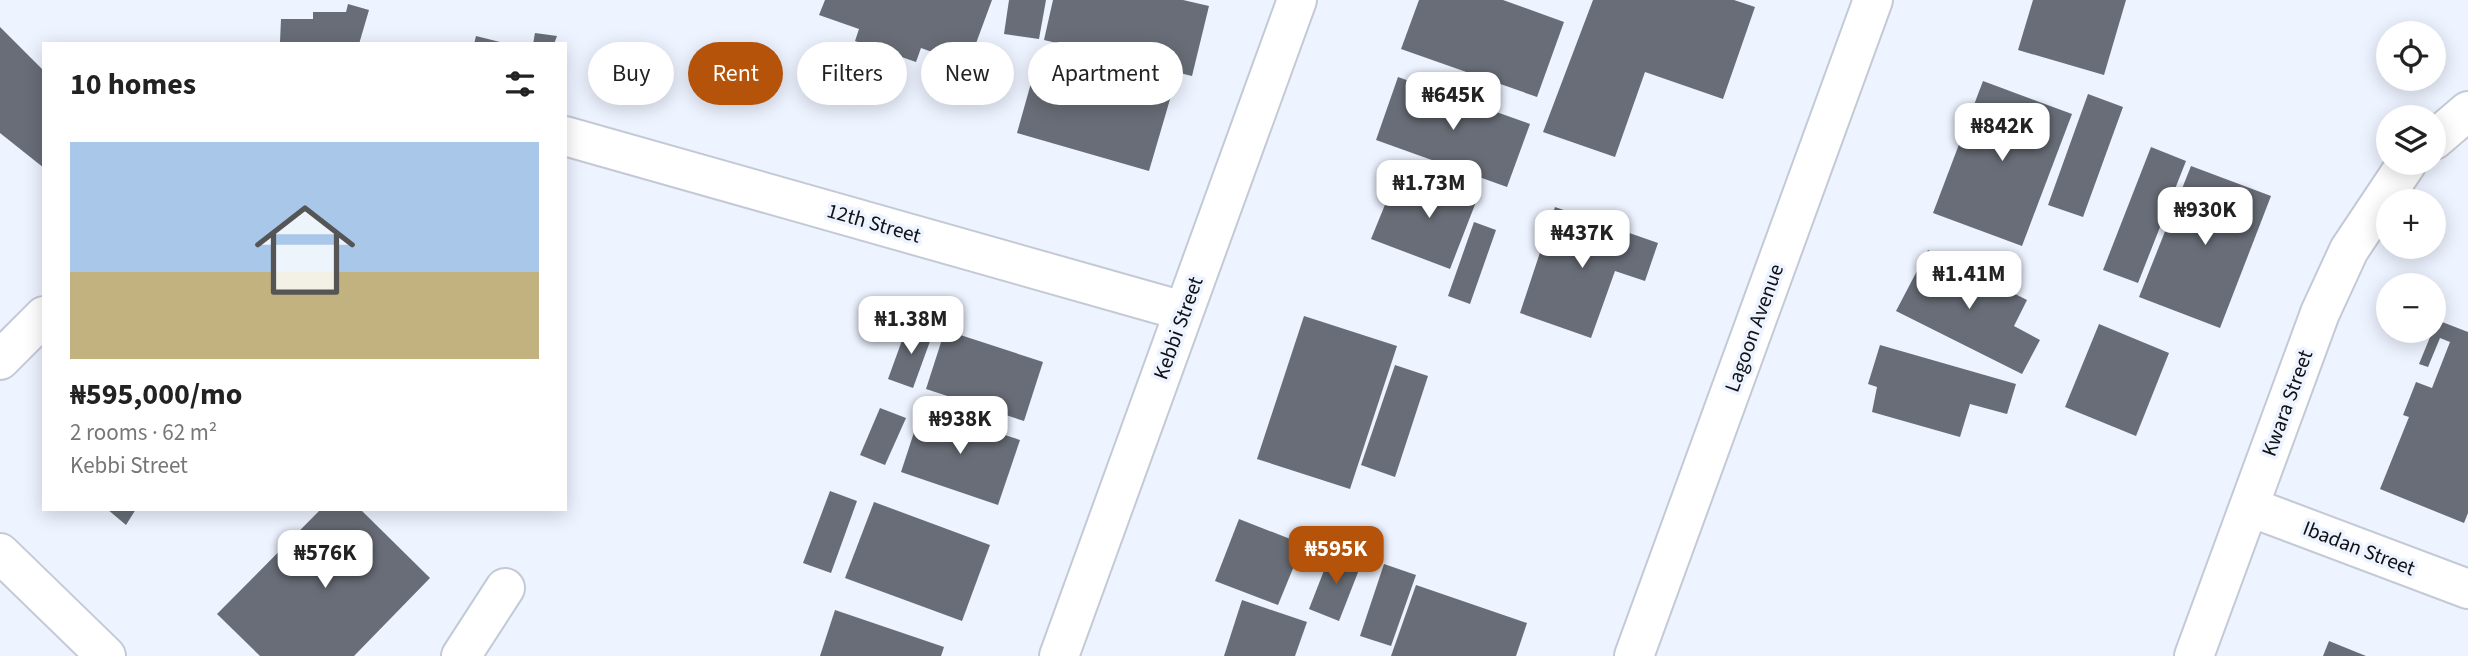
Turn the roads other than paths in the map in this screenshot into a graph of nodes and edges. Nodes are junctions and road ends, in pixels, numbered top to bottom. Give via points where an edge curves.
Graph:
1 (1297, 0) edge
2 (1873, 0) edge
3 (2468, 111) edge
4 (2446, 130) edge
5 (567, 137) edge
6 (2399, 175) edge
7 (1183, 312) junction
8 (42, 318) edge
9 (0, 360) edge
10 (2250, 507) junction
11 (0, 553) edge
12 (505, 588) dead end
13 (2468, 589) edge
14 (106, 656) edge
15 (461, 656) edge
16 (1059, 656) edge
17 (1634, 656) edge
18 (2194, 656) edge

1 - 7 street, Kebbi Street
2 - 17 street, Lagoon Avenue
3 - 4 street
5 - 7 street, 12th Street
6 - 10 street, Kwara Street via 2349,250 2320,313
7 - 16 street, Kebbi Street
8 - 9 street
10 - 13 street, Ibadan Street
10 - 18 street, Kwara Street
11 - 14 street
12 - 15 street

